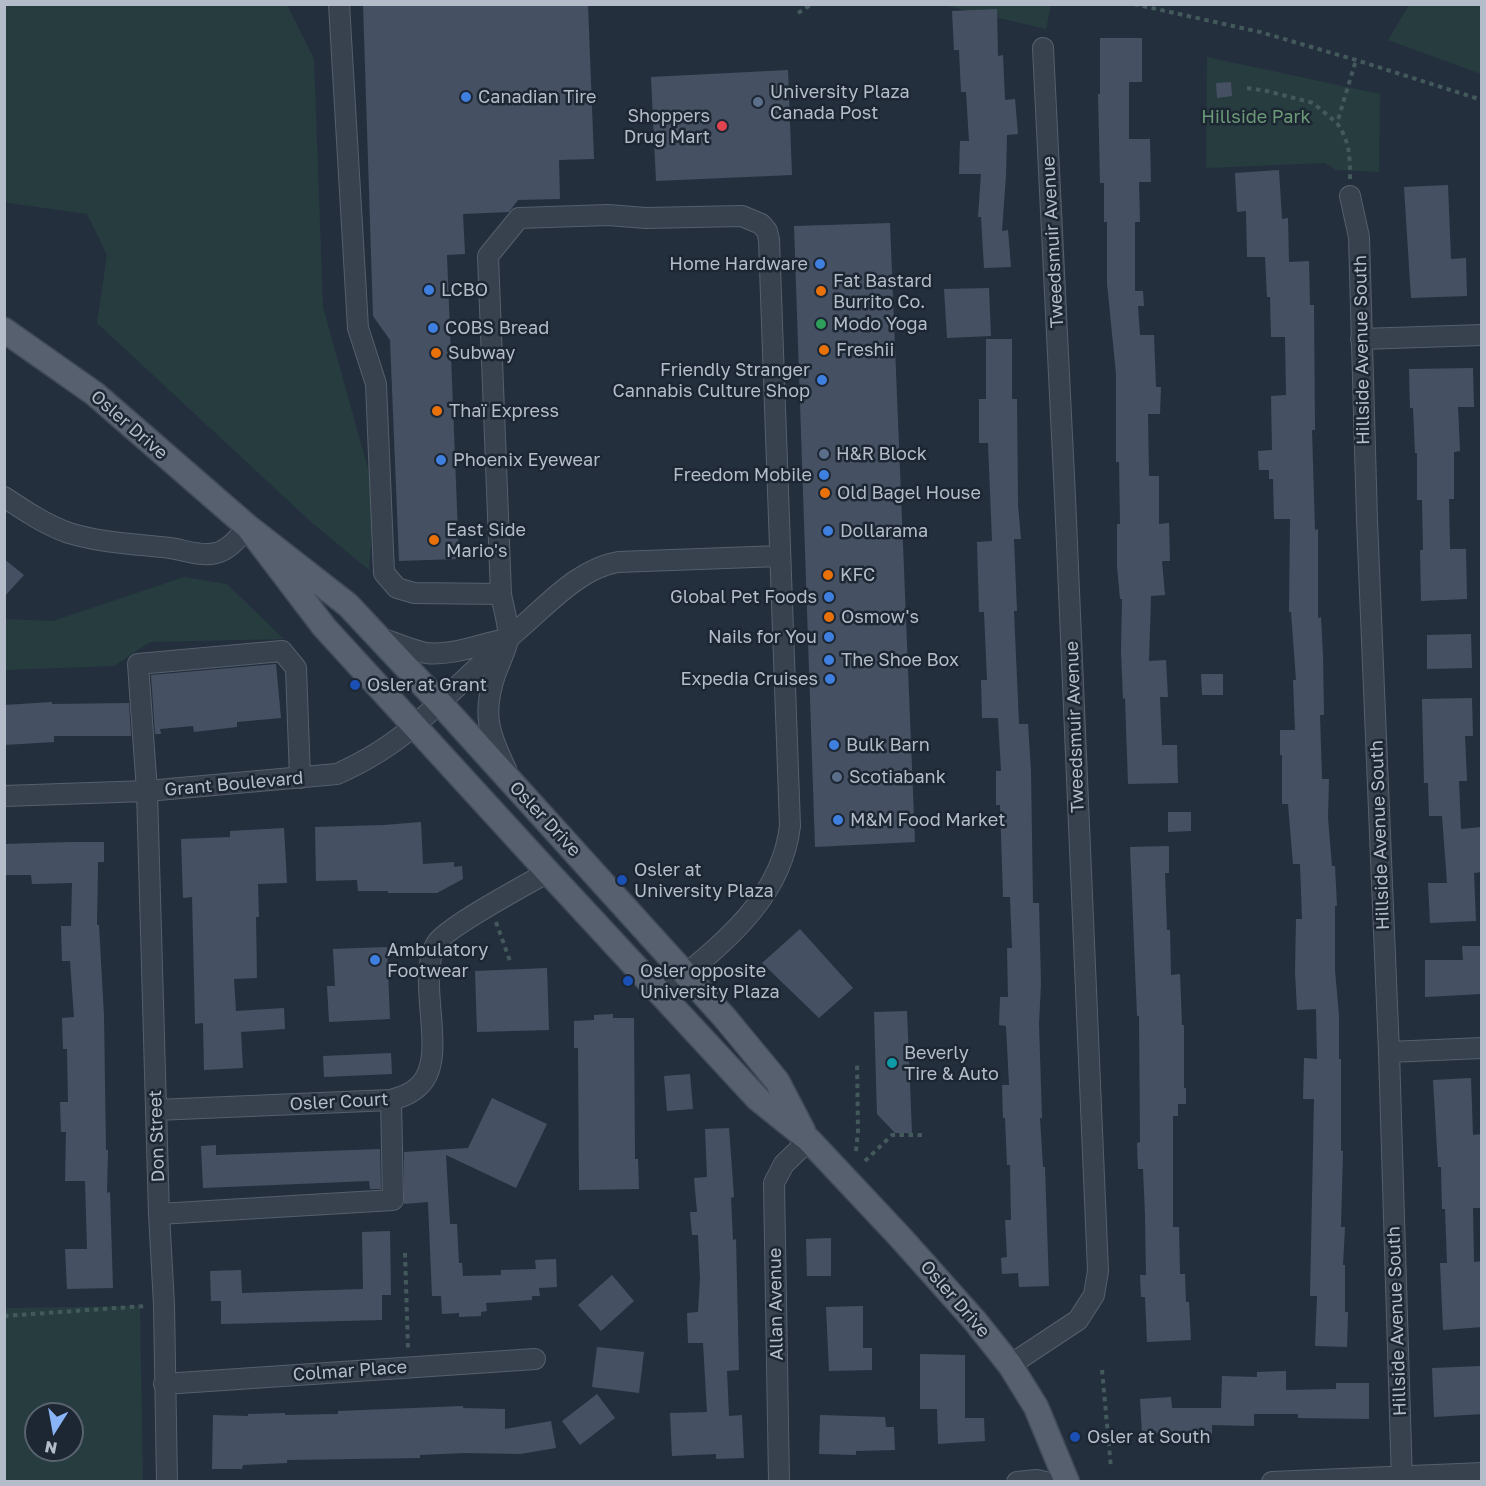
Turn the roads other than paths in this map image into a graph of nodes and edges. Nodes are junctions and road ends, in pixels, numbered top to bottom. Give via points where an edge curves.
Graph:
1 (339, 4) edge
2 (1043, 48) dead end
3 (1350, 196) road end
4 (4, 330) edge
5 (1482, 335) edge
6 (1361, 339) junction
7 (4, 497) edge
8 (248, 528) junction
9 (780, 556) junction
10 (501, 594) junction
11 (381, 638) junction
12 (508, 638) junction
13 (440, 702) junction
14 (414, 726) junction
15 (300, 778) junction
16 (514, 785) junction
17 (147, 791) junction
18 (4, 796) edge
19 (548, 872) junction
20 (687, 974) junction
21 (662, 995) junction
22 (1482, 1048) edge
23 (1389, 1052) junction
24 (391, 1100) junction
25 (156, 1110) junction
26 (809, 1140) junction
27 (159, 1214) junction
28 (535, 1359) dead end
29 (1010, 1365) junction
30 (164, 1384) junction
31 (1482, 1473) edge
32 (1401, 1479) edge
33 (167, 1482) edge
34 (779, 1482) edge
35 (1017, 1482) edge
36 (1045, 1482) edge
37 (1067, 1482) edge
38 (1272, 1482) edge

1 - 10 street via 358,328 376,384 384,573 396,588 414,593
2 - 29 street, Tweedsmuir Avenue via 1098,1270 1094,1295 1078,1320
3 - 6 street, Hillside Avenue South via 1359,237
4 - 8 main road, Osler Drive via 95,394
5 - 6 street
6 - 23 street, Hillside Avenue South
7 - 8 street via 67,532 198,554 216,554
8 - 11 main road, Osler Drive via 348,604
8 - 14 main road, Osler Drive via 324,627
9 - 10 street via 767,231 742,216 519,218 489,256
9 - 12 street, Grant Boulevard via 608,564 573,583
9 - 20 street via 788,841 777,875 756,908
10 - 12 street
11 - 12 street via 409,648 445,653
11 - 13 main road, Osler Drive
12 - 13 street, Grant Boulevard
12 - 16 street via 489,697 487,718 493,741
13 - 14 street, Grant Boulevard
13 - 16 main road, Osler Drive
14 - 15 street, Grant Boulevard via 381,751 338,774
14 - 19 main road, Osler Drive
15 - 17 street, Grant Boulevard
15 - 17 street, Don Street via 296,668 282,651 258,653 138,664
16 - 20 main road, Osler Drive
17 - 18 street, Grant Boulevard
17 - 25 street, Don Street
19 - 21 main road, Osler Drive
19 - 24 street, Osler Court via 452,928 437,943 428,968 432,1056 428,1072 420,1086
20 - 21 street
20 - 26 main road, Osler Drive via 777,1082
21 - 26 main road, Osler Drive via 758,1099
22 - 23 street
23 - 32 street, Hillside Avenue South
24 - 25 street, Osler Court
24 - 27 street via 393,1200
25 - 27 street, Don Street
26 - 29 main road, Osler Drive via 901,1238
26 - 34 street, Allan Avenue via 784,1164 774,1183
27 - 30 street, Don Street
28 - 30 street, Colmar Place
29 - 37 main road, Osler Drive via 1036,1407
30 - 33 street, Don Street
31 - 32 street
32 - 38 street
35 - 36 street

